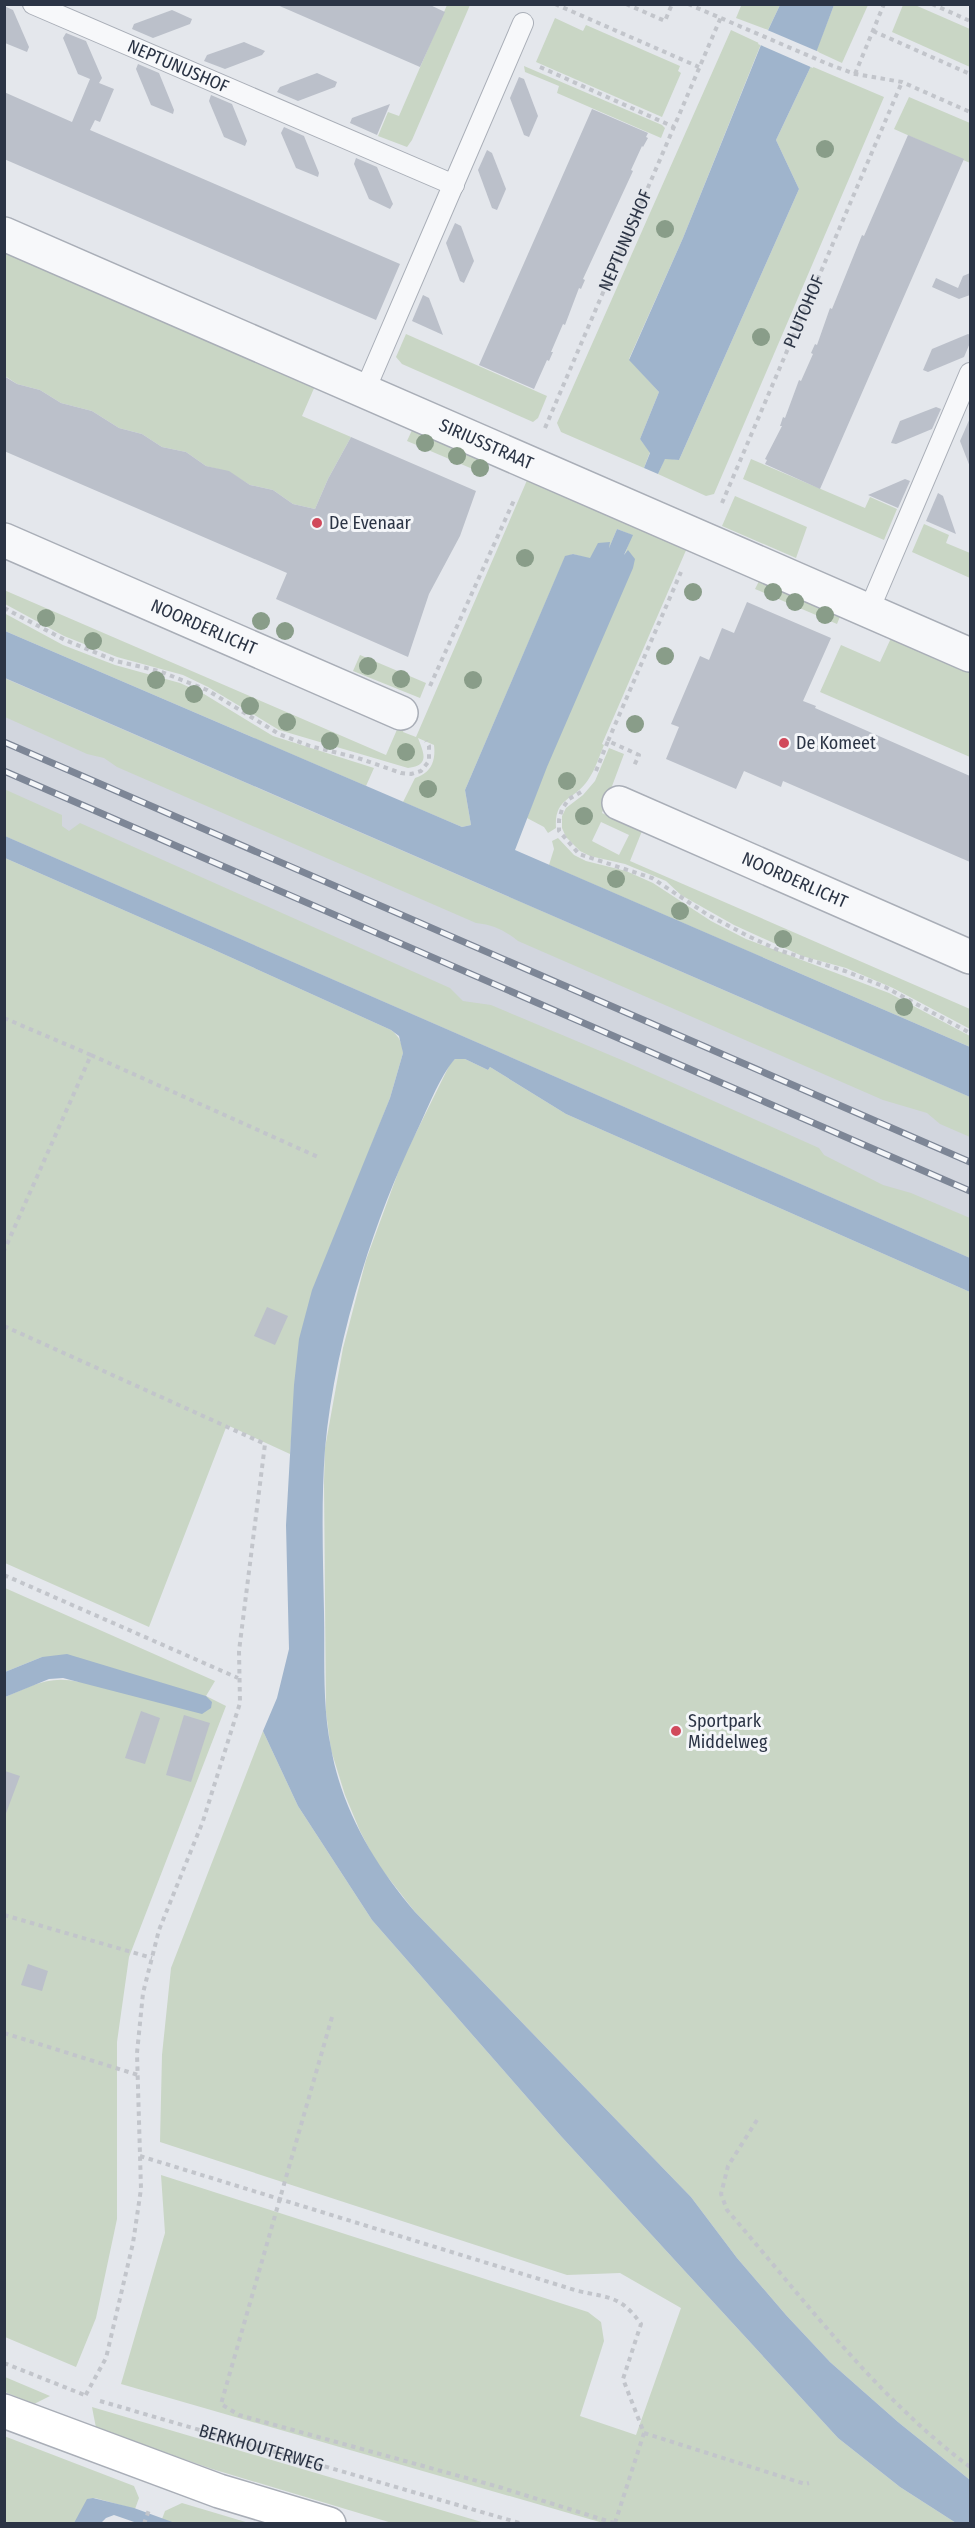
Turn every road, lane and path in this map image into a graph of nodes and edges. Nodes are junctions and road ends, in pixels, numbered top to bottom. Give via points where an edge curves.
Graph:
1 (33, 4) edge
2 (555, 4) edge
3 (626, 4) edge
4 (672, 4) edge
5 (688, 4) edge
6 (884, 4) edge
7 (932, 4) edge
8 (721, 17) junction
9 (970, 21) edge
10 (523, 24) dead end
11 (873, 32) junction
12 (510, 54) junction
13 (699, 68) junction
14 (855, 74) junction
15 (970, 74) edge
16 (902, 82) junction
17 (970, 112) edge
18 (674, 127) junction
19 (454, 185) junction
20 (4, 234) edge
21 (970, 374) edge
22 (365, 390) junction
23 (531, 462) junction
24 (706, 539) junction
25 (4, 540) edge
26 (4, 608) edge
27 (869, 610) junction
28 (970, 655) edge
29 (429, 687) dead end
30 (401, 713) dead end
31 (424, 737) dead end
32 (608, 741) dead end
33 (619, 803) dead end
34 (970, 957) edge
35 (4, 1018) edge
36 (92, 1055) junction
37 (318, 1157) dead end
38 (4, 1251) edge
39 (4, 1326) edge
40 (4, 1575) edge
41 (238, 1678) junction
42 (4, 1915) edge
43 (152, 1958) junction
44 (332, 2017) dead end
45 (4, 2033) edge
46 (138, 2075) junction
47 (757, 2120) dead end
48 (140, 2156) junction
49 (280, 2199) junction
50 (4, 2363) edge
51 (85, 2395) junction
52 (4, 2411) edge
53 (644, 2433) junction
54 (68, 2436) junction
55 (970, 2467) edge
56 (809, 2483) dead end
57 (329, 2523) edge
58 (523, 2523) edge
59 (616, 2523) edge

1 - 19 lane, NEPTUNUSHOF
2 - 13 path
3 - 4 path via 665,21
5 - 8 path
6 - 11 path
7 - 9 path
8 - 13 path, NEPTUNUSHOF
8 - 14 path
10 - 12 lane
11 - 14 path
11 - 15 path
12 - 18 path
12 - 19 lane
13 - 18 path, NEPTUNUSHOF
14 - 16 path
16 - 17 path
16 - 24 path, PLUTOHOF
18 - 23 path, NEPTUNUSHOF
19 - 22 lane
20 - 22 street, SIRIUSSTRAAT
21 - 27 lane
22 - 23 street, SIRIUSSTRAAT
23 - 24 street, SIRIUSSTRAAT
23 - 29 path
24 - 27 street, SIRIUSSTRAAT
24 - 32 path via 689,553
25 - 30 street, NOORDERLICHT
26 - 31 path via 65,640 207,690 279,734 310,746 411,774 421,771 429,761 429,746
27 - 28 street, SIRIUSSTRAAT
33 - 34 street, NOORDERLICHT
35 - 36 path
36 - 37 path
36 - 38 path
39 - 41 path via 265,1444
40 - 41 path
41 - 43 path via 240,1703
42 - 43 path
43 - 46 path via 143,1993
44 - 49 path
45 - 46 path
46 - 48 path
47 - 55 path via 728,2166 721,2194 727,2210 848,2351 906,2412
48 - 49 path
48 - 51 path via 141,2189 133,2243 106,2358
49 - 53 path via 578,2292 617,2299 641,2324 623,2379
49 - 59 path via 222,2404 239,2415
50 - 51 path, BERKHOUTERWEG
51 - 54 path
51 - 58 path, BERKHOUTERWEG
52 - 54 main road
53 - 56 path
53 - 59 path
54 - 57 main road via 219,2491

